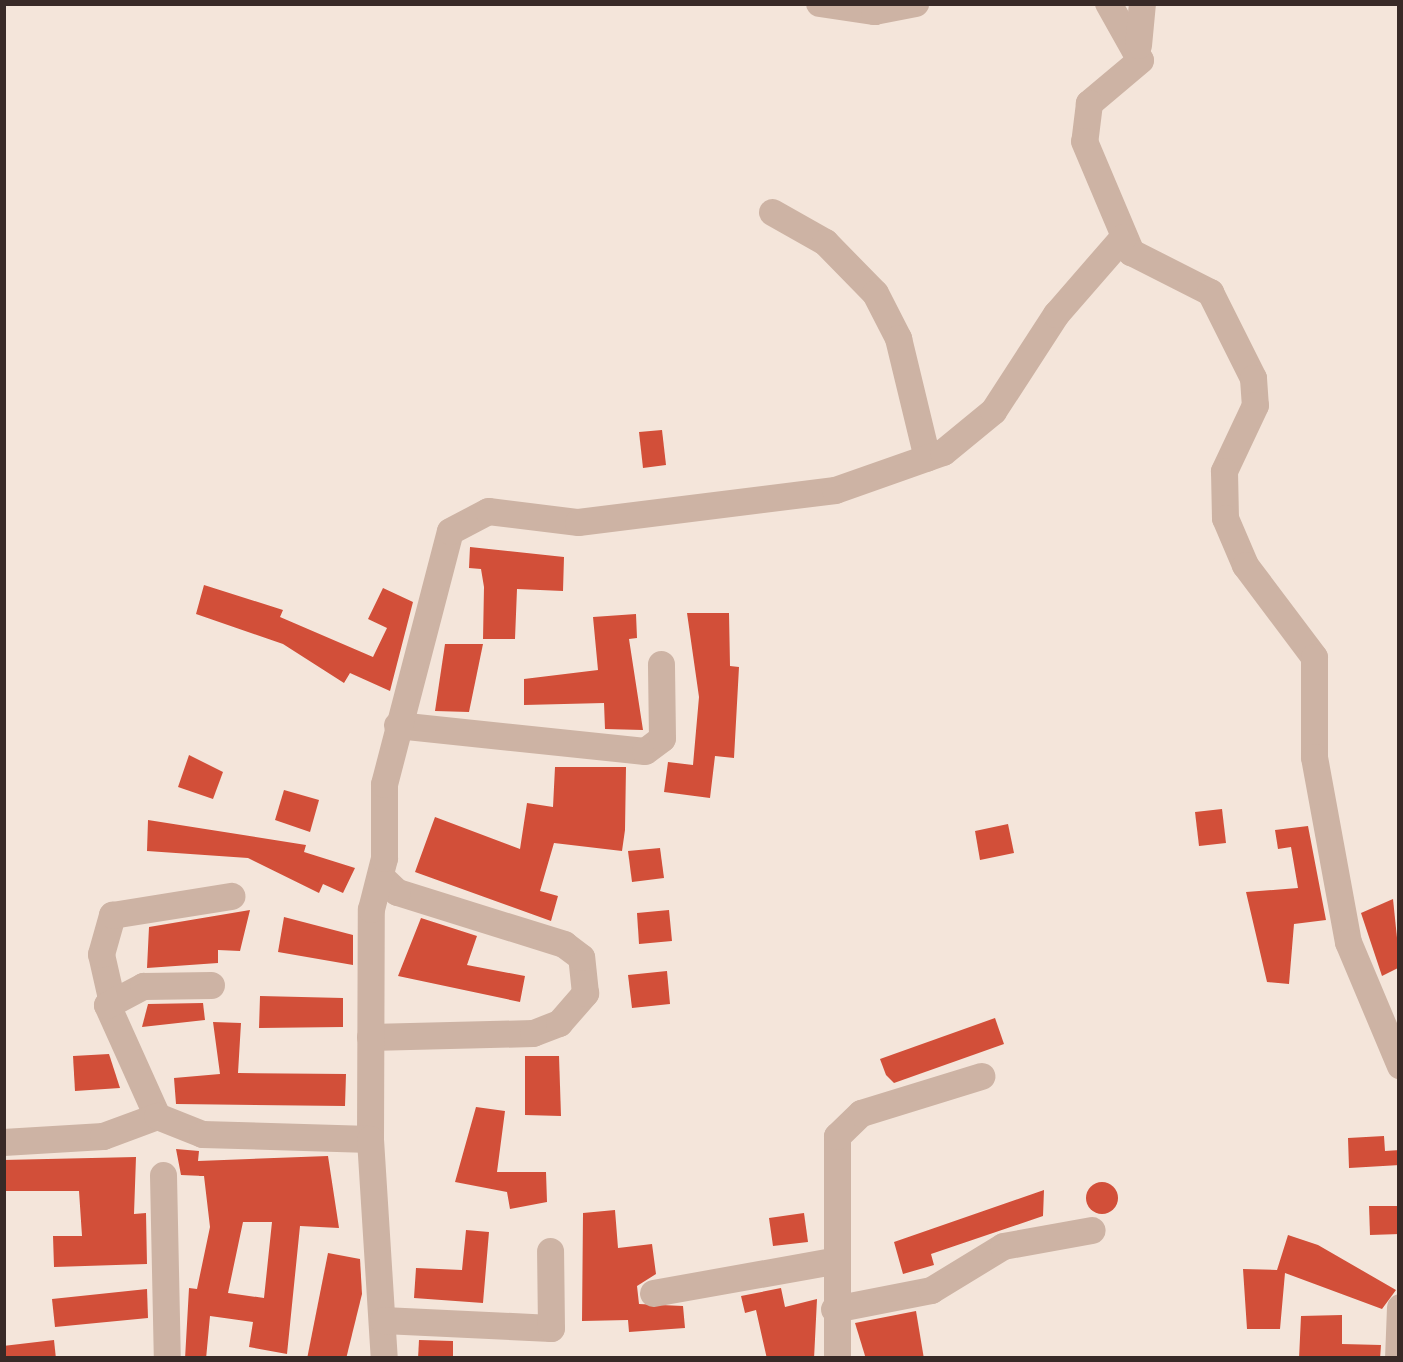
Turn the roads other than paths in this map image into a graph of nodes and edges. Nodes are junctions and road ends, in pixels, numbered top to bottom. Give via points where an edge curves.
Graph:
1 (818, 3) edge
2 (915, 3) edge
3 (1108, 3) edge
4 (1142, 3) edge
5 (1138, 45) junction
6 (772, 212) dead end
7 (1123, 237) junction
8 (927, 458) junction
9 (661, 664) dead end
10 (398, 724) junction
11 (381, 877) junction
12 (230, 896) dead end
13 (212, 986) dead end
14 (111, 998) junction
15 (370, 1036) junction
16 (1400, 1066) edge
17 (980, 1076) dead end
18 (157, 1116) junction
19 (370, 1139) junction
20 (3, 1142) edge
21 (163, 1175) dead end
22 (1092, 1229) dead end
23 (550, 1251) dead end
24 (832, 1261) junction
25 (653, 1293) dead end
26 (1400, 1307) edge
27 (834, 1309) junction
28 (383, 1320) junction
29 (167, 1359) edge
30 (385, 1359) edge
31 (837, 1359) edge
32 (1398, 1359) edge

1 - 2 street via 874,11
3 - 5 street
4 - 5 street
5 - 7 street via 1136,67 1089,103 1081,127
6 - 8 street via 825,242 875,293 898,338
7 - 8 street via 1056,314 984,422
7 - 16 street via 1139,261 1210,292 1253,378 1255,405 1228,456 1222,502 1245,565 1287,615 1317,672 1322,803 1348,942
8 - 10 street via 835,490 578,522 488,511 459,522 438,553 419,667
9 - 10 street via 662,738 645,751
10 - 11 street
11 - 15 street via 370,909
11 - 15 street via 397,892 564,944 580,957 585,993 559,1023 533,1033
12 - 14 street via 112,915 101,954
13 - 14 street via 142,986
14 - 18 street via 107,1012
15 - 19 street
17 - 24 street via 844,1124
18 - 19 street via 202,1134
18 - 20 street via 103,1136
19 - 28 street
21 - 29 street
22 - 27 street via 1003,1246 931,1291
23 - 28 street via 551,1328
24 - 25 street
24 - 27 street
26 - 32 street
27 - 31 street
28 - 30 street

